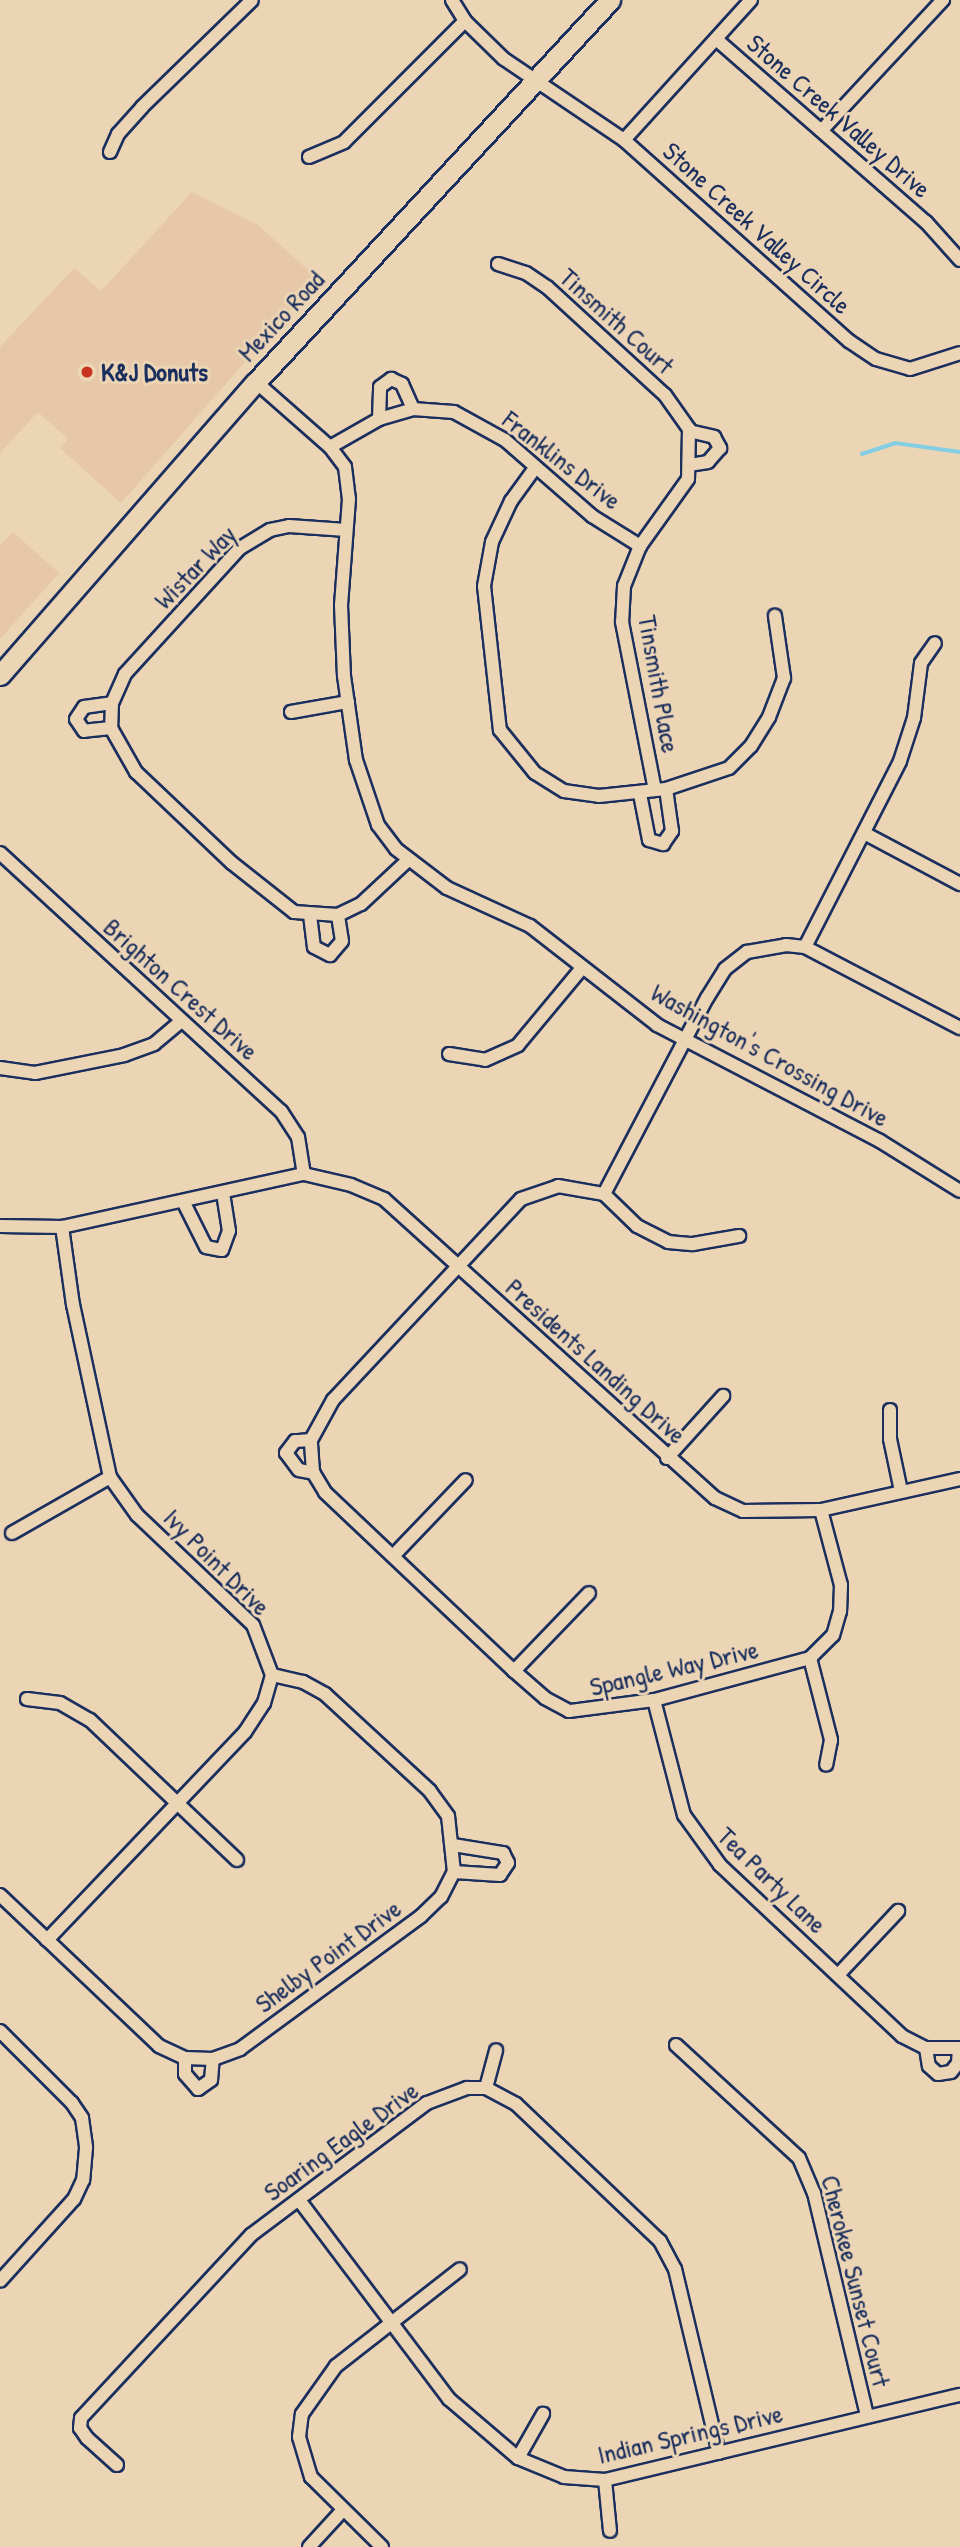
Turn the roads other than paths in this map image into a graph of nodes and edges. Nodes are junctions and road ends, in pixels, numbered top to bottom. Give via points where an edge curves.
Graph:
1 (252, 0) edge
2 (452, 0) edge
3 (610, 0) edge
4 (751, 0) edge
5 (943, 0) edge
6 (465, 21) junction
7 (716, 39) junction
8 (534, 82) junction
9 (822, 130) junction
10 (624, 140) junction
11 (110, 152) dead end
12 (309, 157) dead end
13 (960, 260) edge
14 (498, 264) dead end
15 (960, 353) edge
16 (256, 382) junction
17 (413, 409) junction
18 (379, 419) junction
19 (690, 431) junction
20 (330, 447) junction
21 (690, 465) junction
22 (535, 468) junction
23 (346, 530) junction
24 (640, 546) junction
25 (775, 615) dead end
26 (935, 643) dead end
27 (0, 674) edge
28 (348, 702) junction
29 (112, 703) junction
30 (291, 712) dead end
31 (111, 728) junction
32 (661, 790) junction
33 (640, 794) junction
34 (864, 833) junction
35 (0, 853) edge
36 (408, 860) junction
37 (960, 884) edge
38 (310, 915) junction
39 (338, 915) junction
40 (805, 947) junction
41 (582, 968) junction
42 (180, 1022) junction
43 (960, 1028) edge
44 (685, 1041) junction
45 (449, 1054) dead end
46 (0, 1068) edge
47 (304, 1174) junction
48 (960, 1191) edge
49 (223, 1192) junction
50 (604, 1194) junction
51 (183, 1201) junction
52 (0, 1226) edge
53 (62, 1227) junction
54 (739, 1236) dead end
55 (458, 1265) junction
56 (723, 1396) dead end
57 (890, 1410) dead end
58 (312, 1440) junction
59 (667, 1458) junction
60 (314, 1473) junction
61 (110, 1477) junction
62 (960, 1479) edge
63 (466, 1480) dead end
64 (901, 1491) junction
65 (821, 1510) junction
66 (12, 1532) dead end
67 (393, 1556) junction
68 (589, 1593) dead end
69 (810, 1658) junction
70 (514, 1671) junction
71 (272, 1675) junction
72 (27, 1699) dead end
73 (654, 1700) junction
74 (826, 1765) dead end
75 (177, 1806) junction
76 (453, 1845) junction
77 (237, 1860) dead end
78 (454, 1872) junction
79 (0, 1895) edge
80 (898, 1911) dead end
81 (47, 1940) junction
82 (838, 1975) junction
83 (0, 2031) edge
84 (676, 2045) dead end
85 (926, 2048) junction
86 (959, 2048) edge
87 (495, 2050) dead end
88 (185, 2058) junction
89 (213, 2059) junction
90 (486, 2088) junction
91 (299, 2200) junction
92 (460, 2269) dead end
93 (0, 2281) edge
94 (390, 2322) junction
95 (960, 2395) edge
96 (543, 2414) dead end
97 (867, 2416) junction
98 (719, 2454) junction
99 (518, 2458) junction
100 (117, 2465) dead end
101 (605, 2480) junction
102 (342, 2511) junction
103 (610, 2531) dead end
104 (309, 2547) edge
105 (383, 2547) edge

1 - 11 street via 142,107 118,134
2 - 6 street, Stone Creek Valley Circle
3 - 8 main road, Mexico Road
4 - 7 street
5 - 9 street
6 - 8 street, Stone Creek Valley Circle
6 - 12 street via 441,39 344,142
7 - 9 street, Stone Creek Valley Drive
7 - 10 street
8 - 10 street, Stone Creek Valley Circle
8 - 16 main road, Mexico Road
9 - 13 street, Stone Creek Valley Drive via 926,222
10 - 15 street, Stone Creek Valley Circle via 849,341 876,359 909,369
14 - 19 street, Tinsmith Court via 526,272 547,287 665,395
16 - 20 street, Washington's Crossing Drive
16 - 27 main road, Mexico Road
17 - 18 street, Franklins Drive
17 - 18 street via 402,384 391,379 380,387
17 - 22 street, Franklins Drive via 454,412 473,420 505,440
18 - 20 street, Franklins Drive
19 - 21 street
19 - 21 street, Tinsmith Court via 714,438 720,448 708,462
20 - 23 street, Washington's Crossing Drive via 345,467 349,484
21 - 24 street via 682,491
22 - 24 street, Franklins Drive via 592,516
22 - 33 street via 511,501 492,542 484,586 500,730 535,773 564,791 599,796
23 - 28 street, Washington's Crossing Drive via 341,636
23 - 29 street, Wistar Way via 289,526 270,530 240,548 125,674
24 - 32 street, Tinsmith Place via 624,586 622,622
25 - 32 street via 784,678 763,727 729,768
26 - 34 street via 920,663 914,718 900,761
28 - 30 street
28 - 36 street, Washington's Crossing Drive via 356,760 378,825
29 - 31 street, Wistar Way
29 - 31 street via 84,707 76,719 84,731
31 - 38 street via 136,772 232,863 279,904
32 - 33 street
32 - 33 street, Tinsmith Place via 672,831 663,844 649,840
34 - 37 street
34 - 40 street
35 - 42 street, Brighton Crest Drive
36 - 39 street via 361,904
36 - 41 street, Washington's Crossing Drive via 447,888 530,926
38 - 39 street
38 - 39 street via 314,947 330,955 342,941
40 - 43 street
40 - 44 street via 760,948 735,961 716,982
41 - 44 street, Washington's Crossing Drive
41 - 45 street via 518,1045 485,1060
42 - 46 street via 155,1044 124,1055 35,1073
42 - 47 street, Brighton Crest Drive via 281,1111 298,1137
44 - 48 street, Washington's Crossing Drive via 880,1141
44 - 50 street
47 - 49 street, Presidents Landing Drive
47 - 55 street, Presidents Landing Drive via 351,1185 384,1199
49 - 51 street, Presidents Landing Drive
49 - 51 street via 229,1231 222,1250 206,1247
50 - 54 street via 637,1226 667,1242 693,1244
50 - 55 street, Spangle Way Drive via 571,1186 542,1189 521,1199
51 - 53 street, Presidents Landing Drive
52 - 53 street, Presidents Landing Drive
53 - 61 street, Ivy Point Drive via 72,1306
55 - 58 street, Spangle Way Drive via 333,1401
55 - 59 street, Presidents Landing Drive
56 - 59 street
57 - 64 street via 890,1439
58 - 60 street
58 - 60 street, Spangle Way Drive via 295,1441 286,1453 299,1470
59 - 65 street, Presidents Landing Drive via 715,1498 743,1511
60 - 67 street, Spangle Way Drive via 325,1492
61 - 66 street
61 - 71 street, Ivy Point Drive via 137,1515 253,1625
62 - 64 street, Presidents Landing Drive
63 - 67 street
64 - 65 street, Presidents Landing Drive
65 - 69 street via 841,1585 840,1611 833,1635
67 - 70 street, Spangle Way Drive
68 - 70 street
69 - 73 street, Spangle Way Drive
69 - 74 street via 831,1740
70 - 73 street, Spangle Way Drive via 552,1703 569,1711
71 - 75 street via 264,1703 245,1732
71 - 76 street via 303,1682 325,1694 430,1791 448,1816
72 - 75 street via 60,1703 90,1720
73 - 82 street, Tea Party Lane via 684,1815 697,1839
75 - 77 street
75 - 81 street
76 - 78 street
76 - 78 street via 503,1853 508,1863 500,1875
78 - 89 street, Shelby Point Drive via 441,1896 421,1916 240,2049
79 - 81 street, Shelby Point Drive
80 - 82 street
81 - 88 street, Shelby Point Drive via 159,2046
82 - 85 street, Tea Party Lane via 902,2036
83 - 93 street via 72,2103 82,2118 86,2148 83,2180 74,2199
84 - 97 street, Cherokee Sunset Court via 799,2158 814,2193
85 - 86 street, Tea Party Lane
85 - 86 street, Tea Party Lane via 929,2066 938,2074 951,2071 958,2063
87 - 90 street
88 - 89 street, Shelby Point Drive
88 - 89 street via 185,2074 198,2089 211,2080
90 - 91 street, Soaring Eagle Drive via 452,2091 426,2103
90 - 98 street via 516,2104 660,2241 675,2269
91 - 94 street, Indian Springs Drive
91 - 100 street, Soaring Eagle Drive via 251,2235 81,2418 80,2428 87,2438
92 - 94 street
94 - 99 street, Indian Springs Drive via 449,2399
94 - 102 street via 336,2366 302,2414 299,2437 304,2464
95 - 97 street, Indian Springs Drive
96 - 99 street
97 - 98 street, Indian Springs Drive
98 - 101 street, Indian Springs Drive
99 - 101 street, Indian Springs Drive via 564,2477
101 - 103 street
102 - 104 street
102 - 105 street

